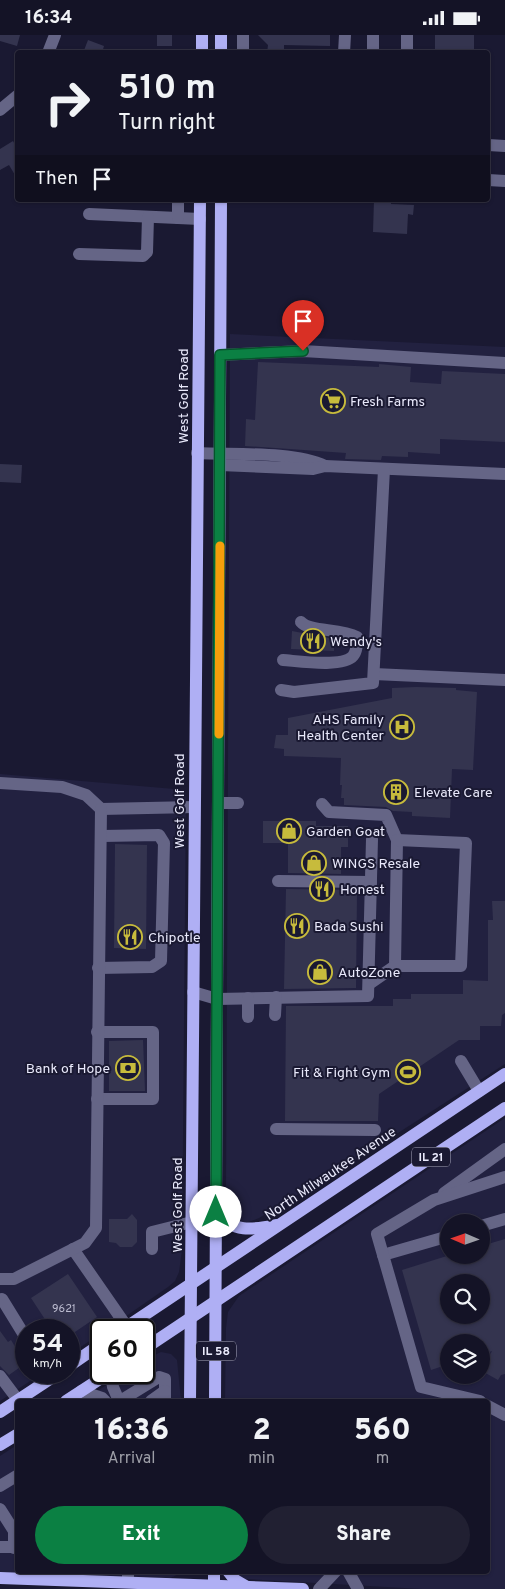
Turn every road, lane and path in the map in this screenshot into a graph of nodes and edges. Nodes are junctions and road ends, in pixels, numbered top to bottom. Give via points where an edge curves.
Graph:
1 (55, 35) edge
2 (202, 35) edge
3 (222, 35) edge
4 (243, 35) edge
5 (345, 35) edge
6 (373, 35) edge
7 (407, 35) edge
8 (49, 50) edge
9 (202, 50) edge
10 (221, 50) edge
11 (243, 50) edge
12 (344, 50) edge
13 (373, 50) edge
14 (407, 50) edge
15 (15, 98) edge
16 (0, 110) edge
17 (490, 145) edge
18 (505, 146) edge
19 (490, 180) edge
20 (505, 181) edge
21 (178, 202) edge
22 (200, 202) edge
23 (221, 202) edge
24 (88, 215) dead end
25 (148, 217) junction
26 (178, 218) junction
27 (200, 219) junction
28 (79, 253) dead end
29 (220, 355) junction
30 (505, 363) edge
31 (197, 453) junction
32 (220, 460) junction
33 (384, 469) junction
34 (505, 474) edge
35 (301, 622) dead end
36 (283, 660) dead end
37 (374, 674) junction
38 (505, 680) edge
39 (281, 690) dead end
40 (0, 783) edge
41 (218, 803) junction
42 (238, 803) dead end
43 (322, 804) dead end
44 (194, 807) junction
45 (101, 809) junction
46 (102, 836) junction
47 (372, 839) dead end
48 (397, 840) junction
49 (278, 881) dead end
50 (371, 882) junction
51 (395, 966) junction
52 (98, 968) junction
53 (368, 984) junction
54 (193, 992) junction
55 (276, 997) junction
56 (248, 998) junction
57 (217, 999) junction
58 (193, 1008) junction
59 (275, 1015) dead end
60 (248, 1017) dead end
61 (97, 1032) junction
62 (460, 1061) dead end
63 (505, 1074) edge
64 (479, 1091) junction
65 (97, 1099) junction
66 (505, 1108) edge
67 (276, 1129) dead end
68 (375, 1130) dead end
69 (505, 1149) edge
70 (505, 1177) edge
71 (434, 1200) junction
72 (216, 1212) junction
73 (505, 1219) edge
74 (192, 1222) junction
75 (490, 1223) edge
76 (281, 1224) junction
77 (440, 1239) edge
78 (73, 1249) junction
79 (152, 1249) dead end
80 (383, 1255) junction
81 (216, 1268) junction
82 (0, 1279) edge
83 (14, 1279) junction
84 (191, 1284) junction
85 (1, 1300) edge
86 (216, 1301) junction
87 (191, 1318) junction
88 (119, 1319) edge
89 (138, 1319) edge
90 (15, 1321) edge
91 (155, 1342) edge
92 (0, 1376) edge
93 (40, 1384) edge
94 (92, 1384) edge
95 (112, 1384) edge
96 (81, 1391) junction
97 (17, 1399) edge
98 (19, 1399) edge
99 (69, 1399) edge
100 (104, 1399) edge
101 (118, 1399) edge
102 (122, 1399) edge
103 (164, 1399) edge
104 (190, 1399) edge
105 (215, 1399) edge
106 (472, 1399) edge
107 (15, 1402) edge
108 (490, 1407) edge
109 (0, 1412) edge
110 (505, 1415) edge
111 (15, 1436) edge
112 (0, 1445) edge
113 (15, 1477) edge
114 (0, 1486) edge
115 (0, 1509) edge
116 (15, 1539) edge
117 (0, 1547) edge
118 (15, 1547) edge
119 (189, 1574) edge
120 (214, 1574) edge
121 (230, 1574) edge
122 (333, 1574) edge
123 (350, 1574) edge
124 (128, 1577) edge
125 (0, 1578) edge
126 (189, 1587) edge
127 (214, 1587) edge
128 (247, 1587) junction
129 (303, 1589) edge
130 (319, 1589) edge
131 (358, 1589) edge

1 - 8 street
2 - 9 main road
3 - 10 main road
4 - 11 street
5 - 12 street
6 - 13 street
7 - 14 street
15 - 16 street
17 - 18 street
19 - 20 street
21 - 26 street
22 - 27 main road, West Golf Road / IL 58
23 - 29 main road, IL 58
24 - 25 street
25 - 26 street
25 - 28 street via 143,256
26 - 27 street
27 - 31 main road, West Golf Road / IL 58
29 - 30 street via 303,351
29 - 32 main road, IL 58
31 - 32 street
31 - 44 main road, West Golf Road / IL 58
32 - 33 street via 313,469 325,466
32 - 41 main road, IL 58
33 - 34 street
33 - 37 street
35 - 36 street via 307,628 348,632 358,637 357,649 343,663
37 - 38 street
37 - 39 street via 373,683 294,692
40 - 45 street via 62,787 86,795
41 - 42 street
41 - 57 main road, IL 58
43 - 48 street via 329,813 386,815
44 - 45 street
44 - 54 main road, West Golf Road / IL 58
45 - 46 street
46 - 52 street
46 - 52 street via 159,835 164,843 161,961 152,967
47 - 50 street
48 - 51 street
48 - 51 street via 466,843 461,966
49 - 50 street
50 - 53 street
51 - 53 street
52 - 61 street
53 - 55 street via 368,996
54 - 57 street
54 - 58 main road, West Golf Road / IL 58
55 - 56 street
55 - 59 street
56 - 57 street
56 - 60 street
57 - 58 street
57 - 72 main road, IL 58
58 - 74 main road, West Golf Road / IL 58
61 - 65 street
61 - 65 street via 153,1032 153,1099
62 - 64 street
63 - 64 main road, North Milwaukee Avenue / IL 21
64 - 76 main road, North Milwaukee Avenue / IL 21
65 - 78 street via 96,1228 84,1243
66 - 86 main road, IL 21
67 - 68 street
69 - 71 street
70 - 71 street
71 - 80 street via 377,1234
72 - 76 main road via 226,1223 240,1229
72 - 81 main road, IL 58
73 - 75 street
74 - 79 street via 152,1233
74 - 84 main road, West Golf Road / IL 58
76 - 81 main road, North Milwaukee Avenue / IL 21
77 - 80 street
78 - 83 street
78 - 88 street
80 - 106 street via 421,1387
81 - 84 main road, North Milwaukee Avenue / IL 21
81 - 86 main road, IL 58
82 - 83 street
83 - 85 street
84 - 87 main road, West Golf Road / IL 58
84 - 89 main road, North Milwaukee Avenue / IL 21
85 - 90 street
86 - 87 main road, IL 21
86 - 105 main road, IL 58
87 - 91 main road, IL 21
87 - 104 main road, West Golf Road / IL 58
92 - 97 street
93 - 98 main road
94 - 96 main road
95 - 101 street
96 - 99 main road
96 - 100 street
102 - 103 street via 159,1377 165,1379
107 - 109 main road
108 - 110 street
111 - 112 main road
113 - 114 street
115 - 116 street via 14,1531
117 - 118 street
119 - 126 main road
120 - 127 main road
121 - 128 main road
122 - 130 street
123 - 131 street
124 - 125 main road
124 - 126 main road
126 - 127 main road
127 - 128 main road
128 - 129 main road

